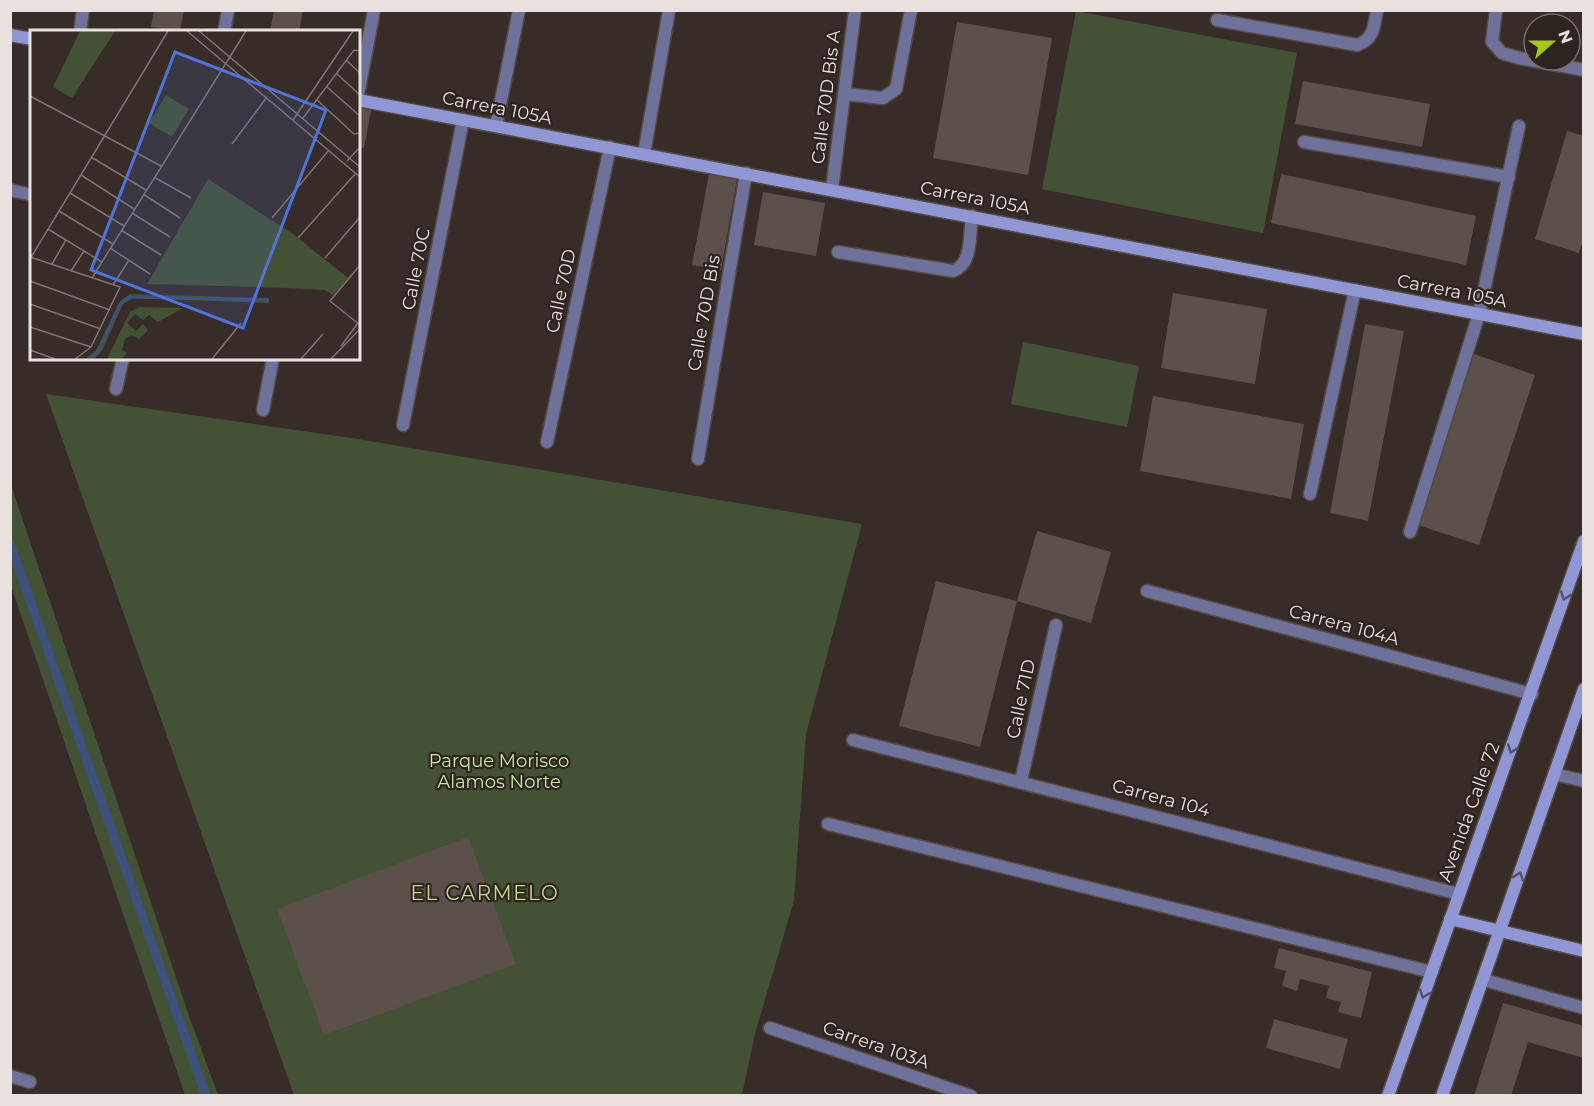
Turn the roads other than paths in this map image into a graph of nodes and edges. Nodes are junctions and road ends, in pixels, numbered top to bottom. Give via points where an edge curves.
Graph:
1 (83, 10) edge
2 (228, 10) edge
3 (374, 10) edge
4 (519, 10) edge
5 (669, 10) edge
6 (855, 10) edge
7 (911, 10) edge
8 (1377, 10) edge
9 (1496, 10) edge
10 (1216, 20) dead end
11 (80, 30) edge
12 (224, 30) edge
13 (10, 35) edge
14 (30, 39) edge
15 (1584, 70) edge
16 (360, 84) edge
17 (844, 94) junction
18 (360, 100) edge
19 (463, 120) junction
20 (496, 126) junction
21 (1520, 126) dead end
22 (1304, 142) dead end
23 (610, 147) junction
24 (644, 154) junction
25 (746, 173) junction
26 (1509, 177) junction
27 (832, 189) junction
28 (10, 190) edge
29 (30, 195) edge
30 (972, 216) junction
31 (838, 252) dead end
32 (1355, 290) junction
33 (1479, 314) junction
34 (1584, 334) edge
35 (123, 360) edge
36 (273, 360) edge
37 (116, 388) dead end
38 (263, 410) dead end
39 (404, 425) dead end
40 (548, 442) dead end
41 (698, 459) dead end
42 (1310, 494) dead end
43 (1410, 532) dead end
44 (1584, 541) edge
45 (1147, 591) dead end
46 (1056, 625) dead end
47 (1584, 689) edge
48 (1532, 694) junction
49 (853, 740) dead end
50 (1554, 774) junction
51 (1021, 781) junction
52 (1584, 781) edge
53 (828, 824) dead end
54 (1459, 894) junction
55 (1450, 919) junction
56 (1499, 931) junction
57 (1584, 951) edge
58 (1432, 972) junction
59 (1484, 980) junction
60 (1584, 1008) edge
61 (770, 1028) dead end
62 (10, 1076) edge
63 (30, 1082) dead end
64 (971, 1095) edge
65 (1388, 1095) edge
66 (1442, 1095) edge

1 - 11 street
2 - 12 street
3 - 16 street
4 - 20 street
5 - 24 street
6 - 17 street, Calle 70D Bis A
7 - 17 street via 896,88 883,98
8 - 10 street via 1368,41 1356,45
9 - 15 street via 1492,42 1502,53
13 - 14 street
17 - 27 street, Calle 70D Bis A
18 - 19 street, Carrera 105A
19 - 20 street, Carrera 105A
19 - 39 street, Calle 70C
20 - 23 street, Carrera 105A
21 - 26 street
22 - 26 street
23 - 24 street, Carrera 105A
23 - 40 street, Calle 70D
24 - 25 street, Carrera 105A
25 - 27 street, Carrera 105A
25 - 41 street, Calle 70D Bis
26 - 33 street
27 - 30 street, Carrera 105A
28 - 29 street
30 - 31 street via 966,262 953,271
30 - 32 street, Carrera 105A
32 - 33 street, Carrera 105A
32 - 42 street
33 - 34 street, Carrera 105A
33 - 43 street
35 - 37 street
36 - 38 street
44 -> 48 street, Avenida Calle 72
45 - 48 street, Carrera 104A
46 - 51 street, Calle 71D
47 - 50 street
48 -> 54 street, Avenida Calle 72
49 - 51 street, Carrera 104
50 - 52 street
56 -> 50 street
51 - 54 street, Carrera 104
53 - 58 street
54 - 55 street, Avenida Calle 72
55 - 56 street
55 - 58 street, Avenida Calle 72
56 - 57 street
56 - 59 street
58 -> 65 street, Avenida Calle 72
59 - 60 street
59 - 66 street
61 - 64 street, Carrera 103A
62 - 63 street

